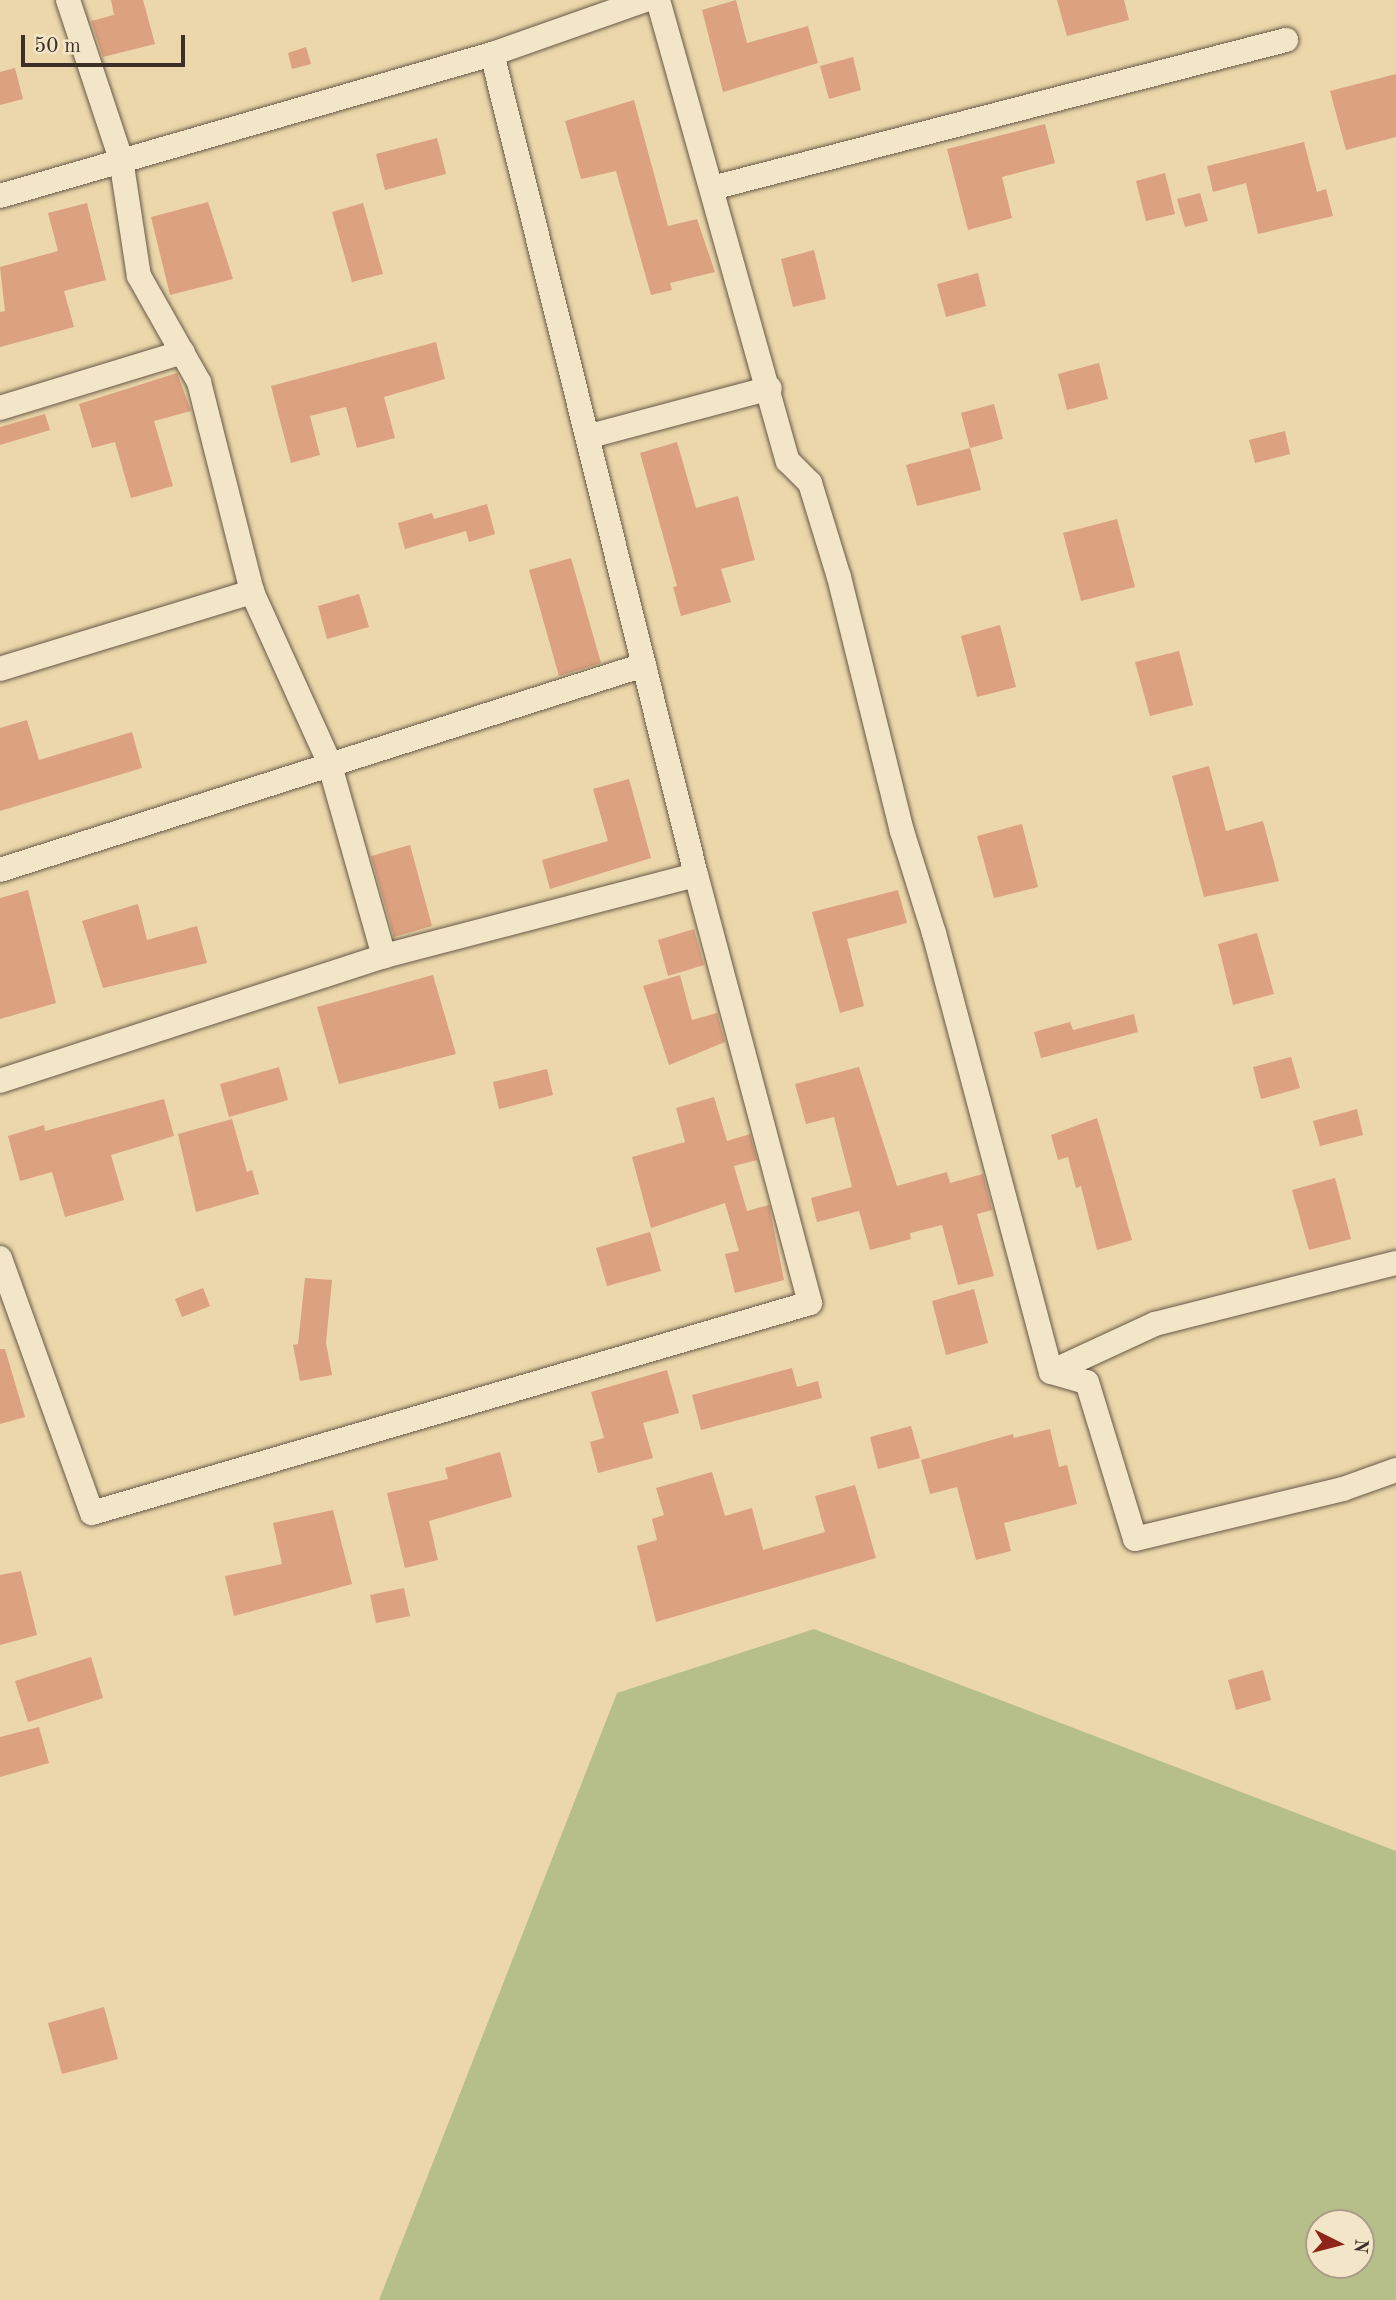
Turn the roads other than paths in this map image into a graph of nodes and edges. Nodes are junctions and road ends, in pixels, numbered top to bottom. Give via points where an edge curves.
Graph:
1 (68, 0) edge
2 (645, 0) edge
3 (658, 0) edge
4 (1286, 40) dead end
5 (492, 54) junction
6 (121, 159) junction
7 (712, 188) junction
8 (0, 197) edge
9 (183, 352) junction
10 (770, 387) junction
11 (0, 408) edge
12 (590, 436) junction
13 (252, 592) junction
14 (644, 665) junction
15 (0, 669) edge
16 (329, 762) junction
17 (0, 870) edge
18 (696, 875) junction
19 (384, 956) junction
20 (0, 1082) edge
21 (0, 1258) edge
22 (1396, 1263) edge
23 (1051, 1372) junction
24 (1396, 1470) edge

1 - 6 street
2 - 5 street
3 - 7 street
4 - 7 street
5 - 6 street
5 - 12 street
6 - 8 street
6 - 9 street via 139,276
7 - 10 street
9 - 11 street
9 - 13 street via 200,382
10 - 12 street
10 - 23 street via 788,461 810,484 839,577 902,831 934,933
12 - 14 street
13 - 15 street
13 - 16 street
14 - 16 street
14 - 18 street
16 - 17 street
16 - 19 street
18 - 19 street
18 - 21 street via 810,1303 92,1513
19 - 20 street
22 - 23 street via 1155,1324
23 - 24 street via 1087,1382 1135,1539 1343,1489

